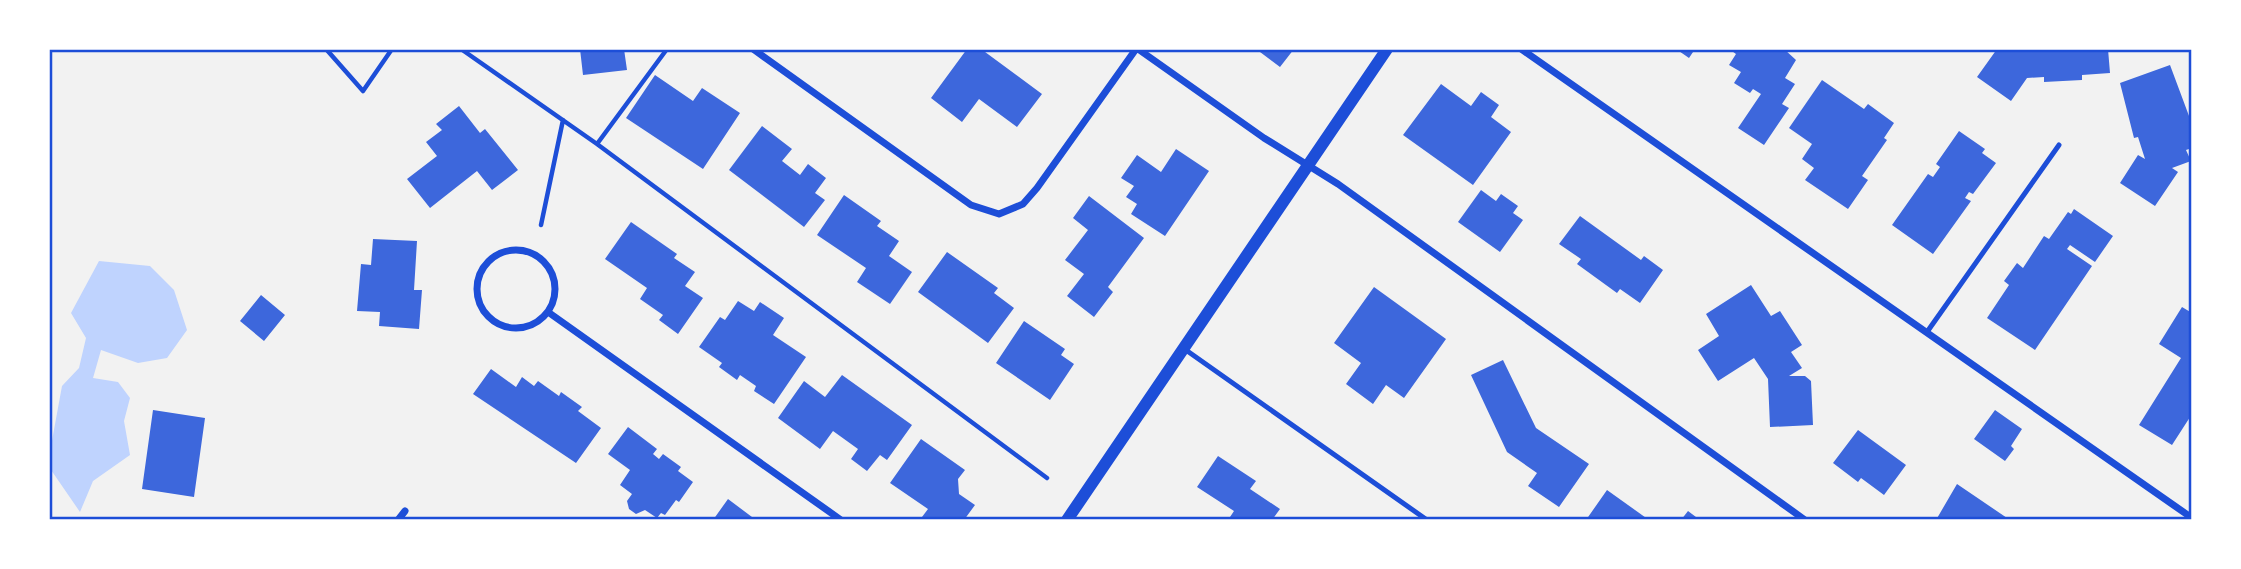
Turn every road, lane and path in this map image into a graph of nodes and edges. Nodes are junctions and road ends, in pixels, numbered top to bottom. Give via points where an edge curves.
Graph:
1 (326, 49) edge
2 (392, 49) edge
3 (461, 49) edge
4 (667, 49) edge
5 (753, 49) edge
6 (1137, 49) edge
7 (1388, 49) edge
8 (1521, 49) edge
9 (563, 120) junction
10 (597, 144) junction
11 (2059, 145) dead end
12 (1307, 165) junction
13 (541, 226) dead end
14 (548, 312) junction
15 (1927, 332) junction
16 (1183, 348) junction
17 (1047, 478) dead end
18 (405, 511) dead end
19 (2192, 518) edge
20 (398, 520) edge
21 (841, 520) edge
22 (1068, 520) edge
23 (1427, 520) edge
24 (1805, 520) edge

1 - 2 path via 363,91
3 - 9 path
4 - 10 path
5 - 6 street via 971,205 999,214 1023,204
6 - 12 street
7 - 12 street
8 - 15 street
9 - 10 path
9 - 13 path
10 - 17 path
11 - 15 lane
12 - 16 street
12 - 24 street
14 - 14 street via 556,289 548,265 539,257 515,250 492,257 484,266 476,290 484,313 493,322 516,329 528,327
14 - 21 street
15 - 19 street
16 - 22 street
16 - 23 lane
18 - 20 street

